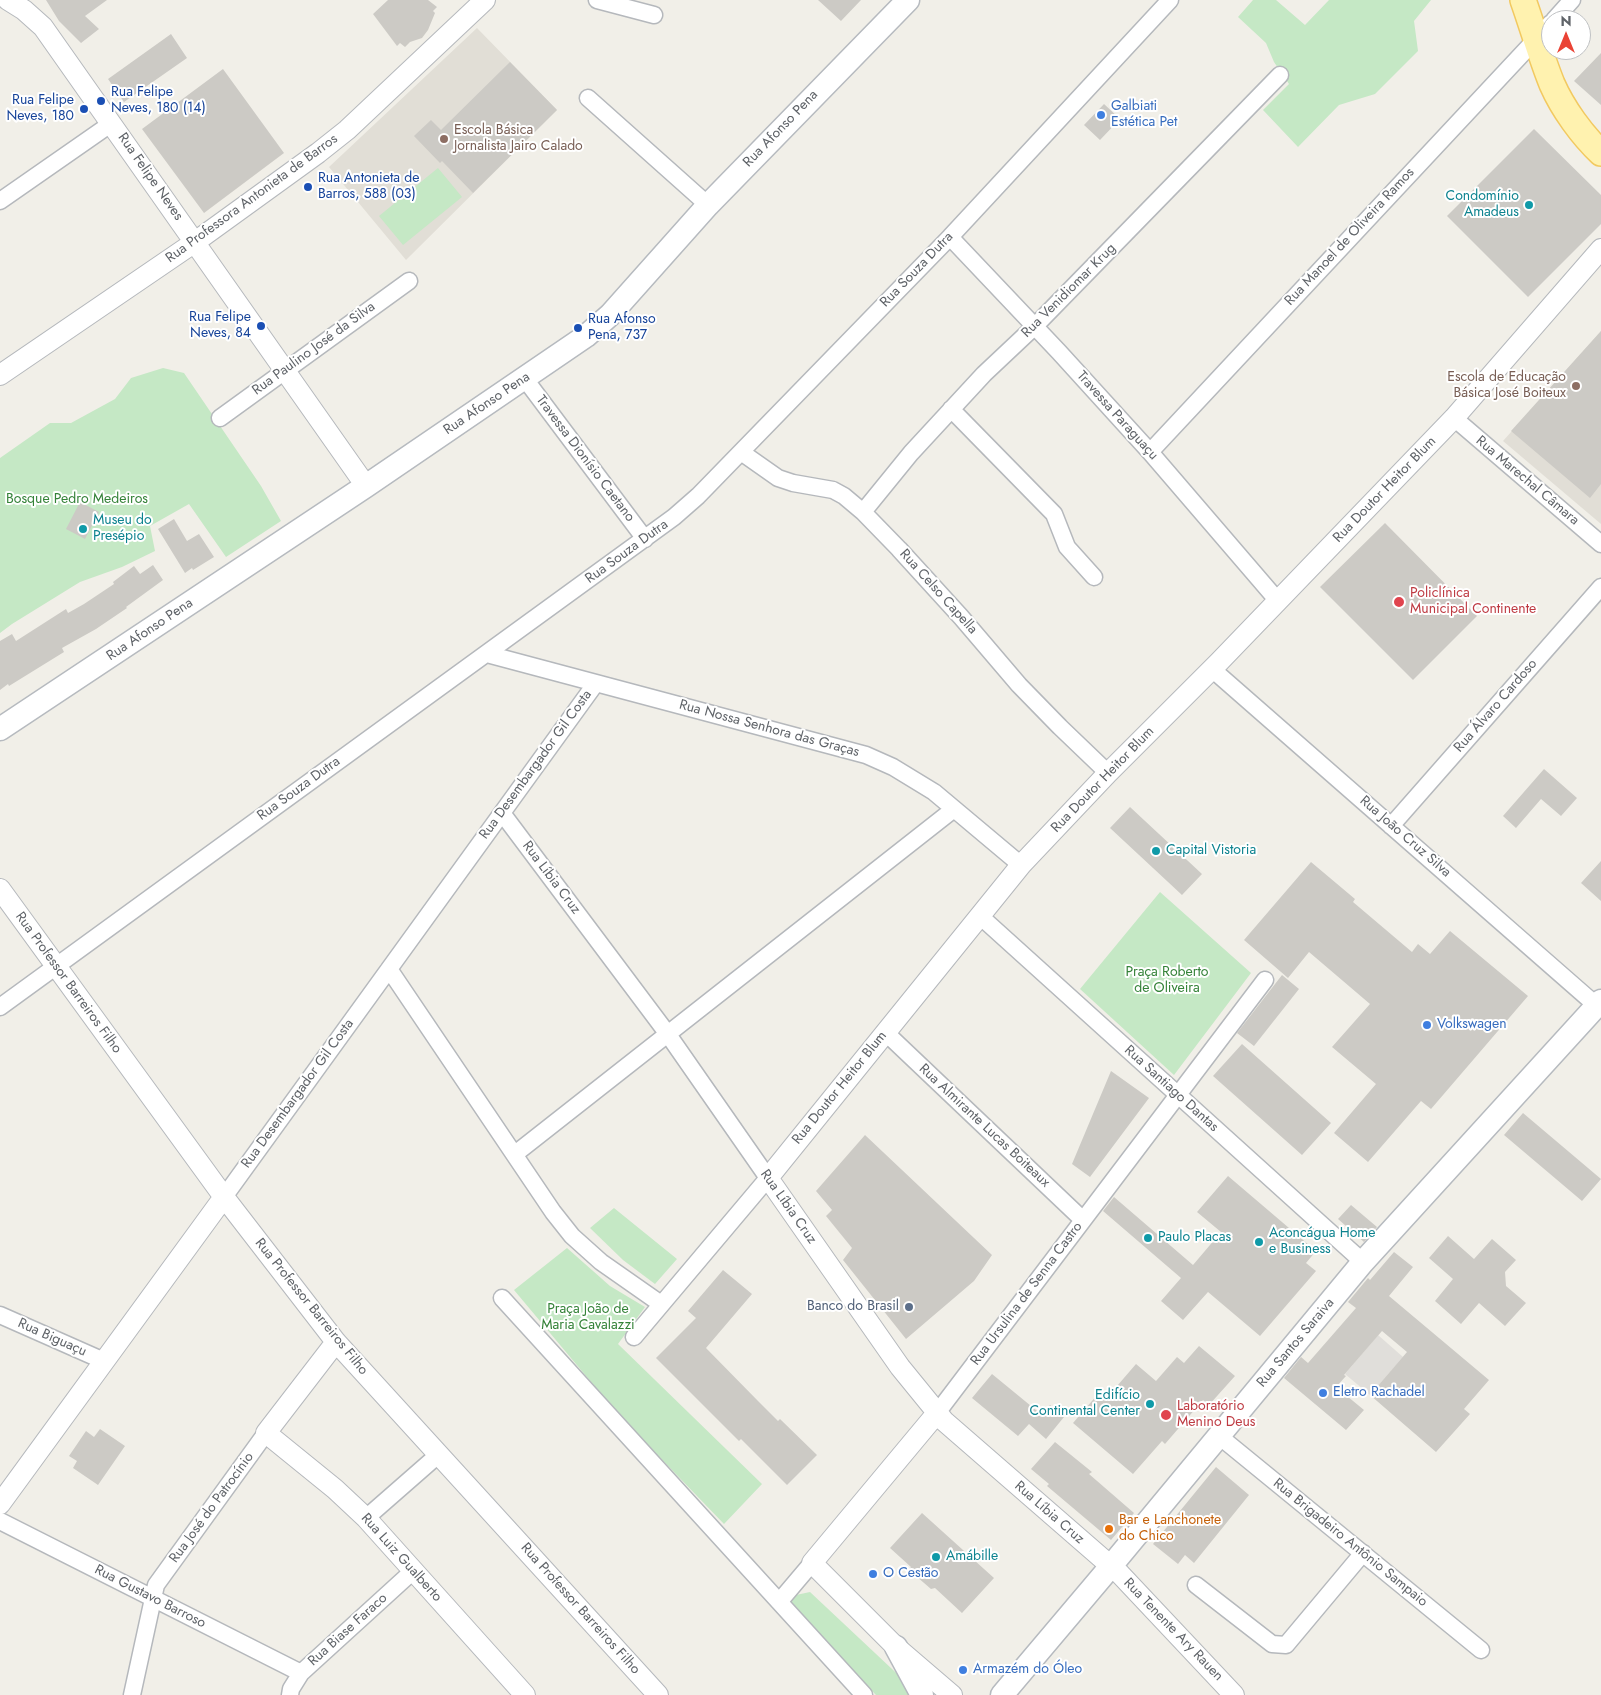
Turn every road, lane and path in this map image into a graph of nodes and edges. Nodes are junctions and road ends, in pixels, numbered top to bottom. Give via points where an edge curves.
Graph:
1 (8, 0) edge
2 (485, 0) edge
3 (596, 0) edge
4 (908, 0) edge
5 (1170, 0) edge
6 (1523, 0) edge
7 (1572, 0) edge
8 (1563, 10) edge
9 (654, 16) dead end
10 (1541, 27) edge
11 (1541, 34) edge
12 (1548, 60) edge
13 (1280, 76) dead end
14 (588, 98) dead end
15 (112, 124) junction
16 (1601, 154) edge
17 (0, 201) edge
18 (708, 204) junction
19 (950, 237) junction
20 (195, 242) junction
21 (1601, 249) edge
22 (408, 281) dead end
23 (1035, 326) junction
24 (285, 371) junction
25 (0, 375) edge
26 (525, 379) junction
27 (951, 408) junction
28 (220, 418) dead end
29 (1454, 418) junction
30 (741, 452) junction
31 (1150, 452) junction
32 (366, 486) junction
33 (863, 512) junction
34 (645, 539) junction
35 (1601, 544) edge
36 (1094, 577) dead end
37 (1601, 587) edge
38 (1278, 601) junction
39 (487, 654) junction
40 (1212, 669) junction
41 (596, 683) junction
42 (0, 729) edge
43 (1108, 773) junction
44 (954, 809) junction
45 (502, 813) junction
46 (1391, 826) junction
47 (1022, 865) junction
48 (0, 889) edge
49 (980, 916) junction
50 (56, 965) junction
51 (389, 969) junction
52 (1265, 980) dead end
53 (1599, 1004) edge
54 (0, 1007) edge
55 (885, 1032) junction
56 (667, 1033) junction
57 (1178, 1095) junction
58 (514, 1154) junction
59 (768, 1178) junction
60 (224, 1197) junction
61 (1083, 1220) junction
62 (1363, 1262) junction
63 (502, 1298) dead end
64 (661, 1304) junction
65 (0, 1315) edge
66 (634, 1337) dead end
67 (336, 1342) junction
68 (104, 1361) junction
69 (937, 1413) junction
70 (266, 1434) junction
71 (1219, 1436) junction
72 (438, 1454) junction
73 (0, 1504) edge
74 (366, 1518) junction
75 (0, 1521) edge
76 (1363, 1553) junction
77 (812, 1563) junction
78 (1111, 1566) junction
79 (413, 1571) junction
80 (1196, 1585) dead end
81 (152, 1598) junction
82 (779, 1602) junction
83 (896, 1647) junction
84 (1481, 1650) dead end
85 (301, 1673) junction
86 (132, 1695) edge
87 (290, 1695) edge
88 (525, 1695) edge
89 (658, 1695) edge
90 (864, 1695) edge
91 (922, 1695) edge
92 (952, 1695) edge
93 (1002, 1695) edge
94 (1234, 1695) edge

1 - 15 street, Rua Felipe Neves via 43,27
2 - 20 street, Rua Professora Antonieta de Barros via 346,130 286,178
3 - 9 street
4 - 18 main road, Rua Afonso Pena
5 - 19 street, Rua Souza Dutra
6 - 10 main road
7 - 8 street
11 - 31 street, Rua Manoel de Oliveira Ramos
12 - 16 main road via 1552,84 1569,114
13 - 23 street, Rua Venidiomar Krug
14 - 18 street
15 - 17 street
15 - 20 street, Rua Felipe Neves
18 - 26 main road, Rua Afonso Pena via 610,315
19 - 23 street, Travessa Paraguaçu
19 - 30 street, Rua Souza Dutra
20 - 24 street, Rua Felipe Neves
20 - 25 street, Rua Professora Antonieta de Barros
21 - 29 street, Rua Doutor Heitor Blum
22 - 24 street, Rua Paulino José da Silva
23 - 27 street, Rua Venidiomar Krug
23 - 31 street, Travessa Paraguaçu
24 - 28 street, Rua Paulino José da Silva
24 - 32 street, Rua Felipe Neves
26 - 32 main road, Rua Afonso Pena
26 - 34 street, Travessa Dionísio Caetano
27 - 33 street, Rua Venidiomar Krug
27 - 36 street via 1054,514 1067,547
29 - 35 street, Rua Marechal Câmara
29 - 38 street, Rua Doutor Heitor Blum
30 - 33 street, Rua Celso Capella via 778,478 833,490
30 - 34 street, Rua Souza Dutra via 698,496
31 - 38 street, Travessa Paraguaçu
32 - 42 main road, Rua Afonso Pena
33 - 43 street, Rua Celso Capella via 955,610 1019,685
34 - 39 street, Rua Souza Dutra
37 - 46 street, Rua Álvaro Cardoso
38 - 40 street, Rua Doutor Heitor Blum
39 - 41 street, Rua Nossa Senhora das Graças
39 - 50 street, Rua Souza Dutra
40 - 43 street, Rua Doutor Heitor Blum
40 - 46 street, Rua João Cruz Silva
41 - 44 street, Rua Nossa Senhora das Graças via 866,755 921,784
41 - 45 street, Rua Desembargador Gil Costa
43 - 47 street, Rua Doutor Heitor Blum
44 - 47 street, Rua Nossa Senhora das Graças
44 - 56 street
45 - 51 street, Rua Desembargador Gil Costa
45 - 56 street, Rua Líbia Cruz
46 - 53 street, Rua João Cruz Silva
47 - 49 street, Rua Doutor Heitor Blum
48 - 50 street, Rua Professor Barreiros Filho
49 - 55 street, Rua Doutor Heitor Blum
49 - 57 street, Rua Santiago Dantas
50 - 54 street, Rua Souza Dutra
50 - 60 street, Rua Professor Barreiros Filho
51 - 58 street
51 - 60 street, Rua Desembargador Gil Costa
52 - 57 street, Rua Ursulina de Senna Castro
53 - 62 main road, Rua Santos Saraiva
55 - 59 street, Rua Doutor Heitor Blum
55 - 61 street, Rua Almirante Lucas Boiteaux
56 - 58 street
56 - 59 street, Rua Líbia Cruz
57 - 61 street, Rua Ursulina de Senna Castro
57 - 62 street, Rua Santiago Dantas
58 - 64 street via 572,1236 600,1262
59 - 64 street, Rua Doutor Heitor Blum
59 - 69 street, Rua Líbia Cruz via 900,1367
60 - 67 street, Rua Professor Barreiros Filho
60 - 68 street, Rua Desembargador Gil Costa
61 - 69 street, Rua Ursulina de Senna Castro
62 - 71 main road, Rua Santos Saraiva
63 - 82 street
64 - 66 street, Rua Doutor Heitor Blum
65 - 68 street, Rua Biguaçu
67 - 70 street, Rua José do Patrocínio
67 - 72 street, Rua Professor Barreiros Filho
68 - 73 street, Rua Desembargador Gil Costa
69 - 77 street, Rua Ursulina de Senna Castro
69 - 78 street, Rua Líbia Cruz
70 - 74 street, Rua Luiz Gualberto
70 - 81 street, Rua José do Patrocínio via 156,1585
71 - 76 street, Rua Brigadeiro Antônio Sampaio
71 - 78 main road, Rua Santos Saraiva
72 - 74 street
72 - 89 street, Rua Professor Barreiros Filho
74 - 79 street, Rua Luiz Gualberto
75 - 81 street, Rua Gustavo Barroso
76 - 80 street via 1286,1646 1272,1644
76 - 84 street, Rua Brigadeiro Antônio Sampaio
77 - 82 street, Rua Ursulina de Senna Castro
77 - 83 street
78 - 93 main road, Rua Santos Saraiva
78 - 94 street, Rua Tenente Ary Rauen
79 - 85 street, Rua Biase Faraco
79 - 88 street, Rua Luiz Gualberto
81 - 85 street, Rua Gustavo Barroso
81 - 86 street, Rua José do Patrocínio
82 - 90 street
83 - 91 main road
83 - 92 street
85 - 87 street, Rua Biase Faraco

